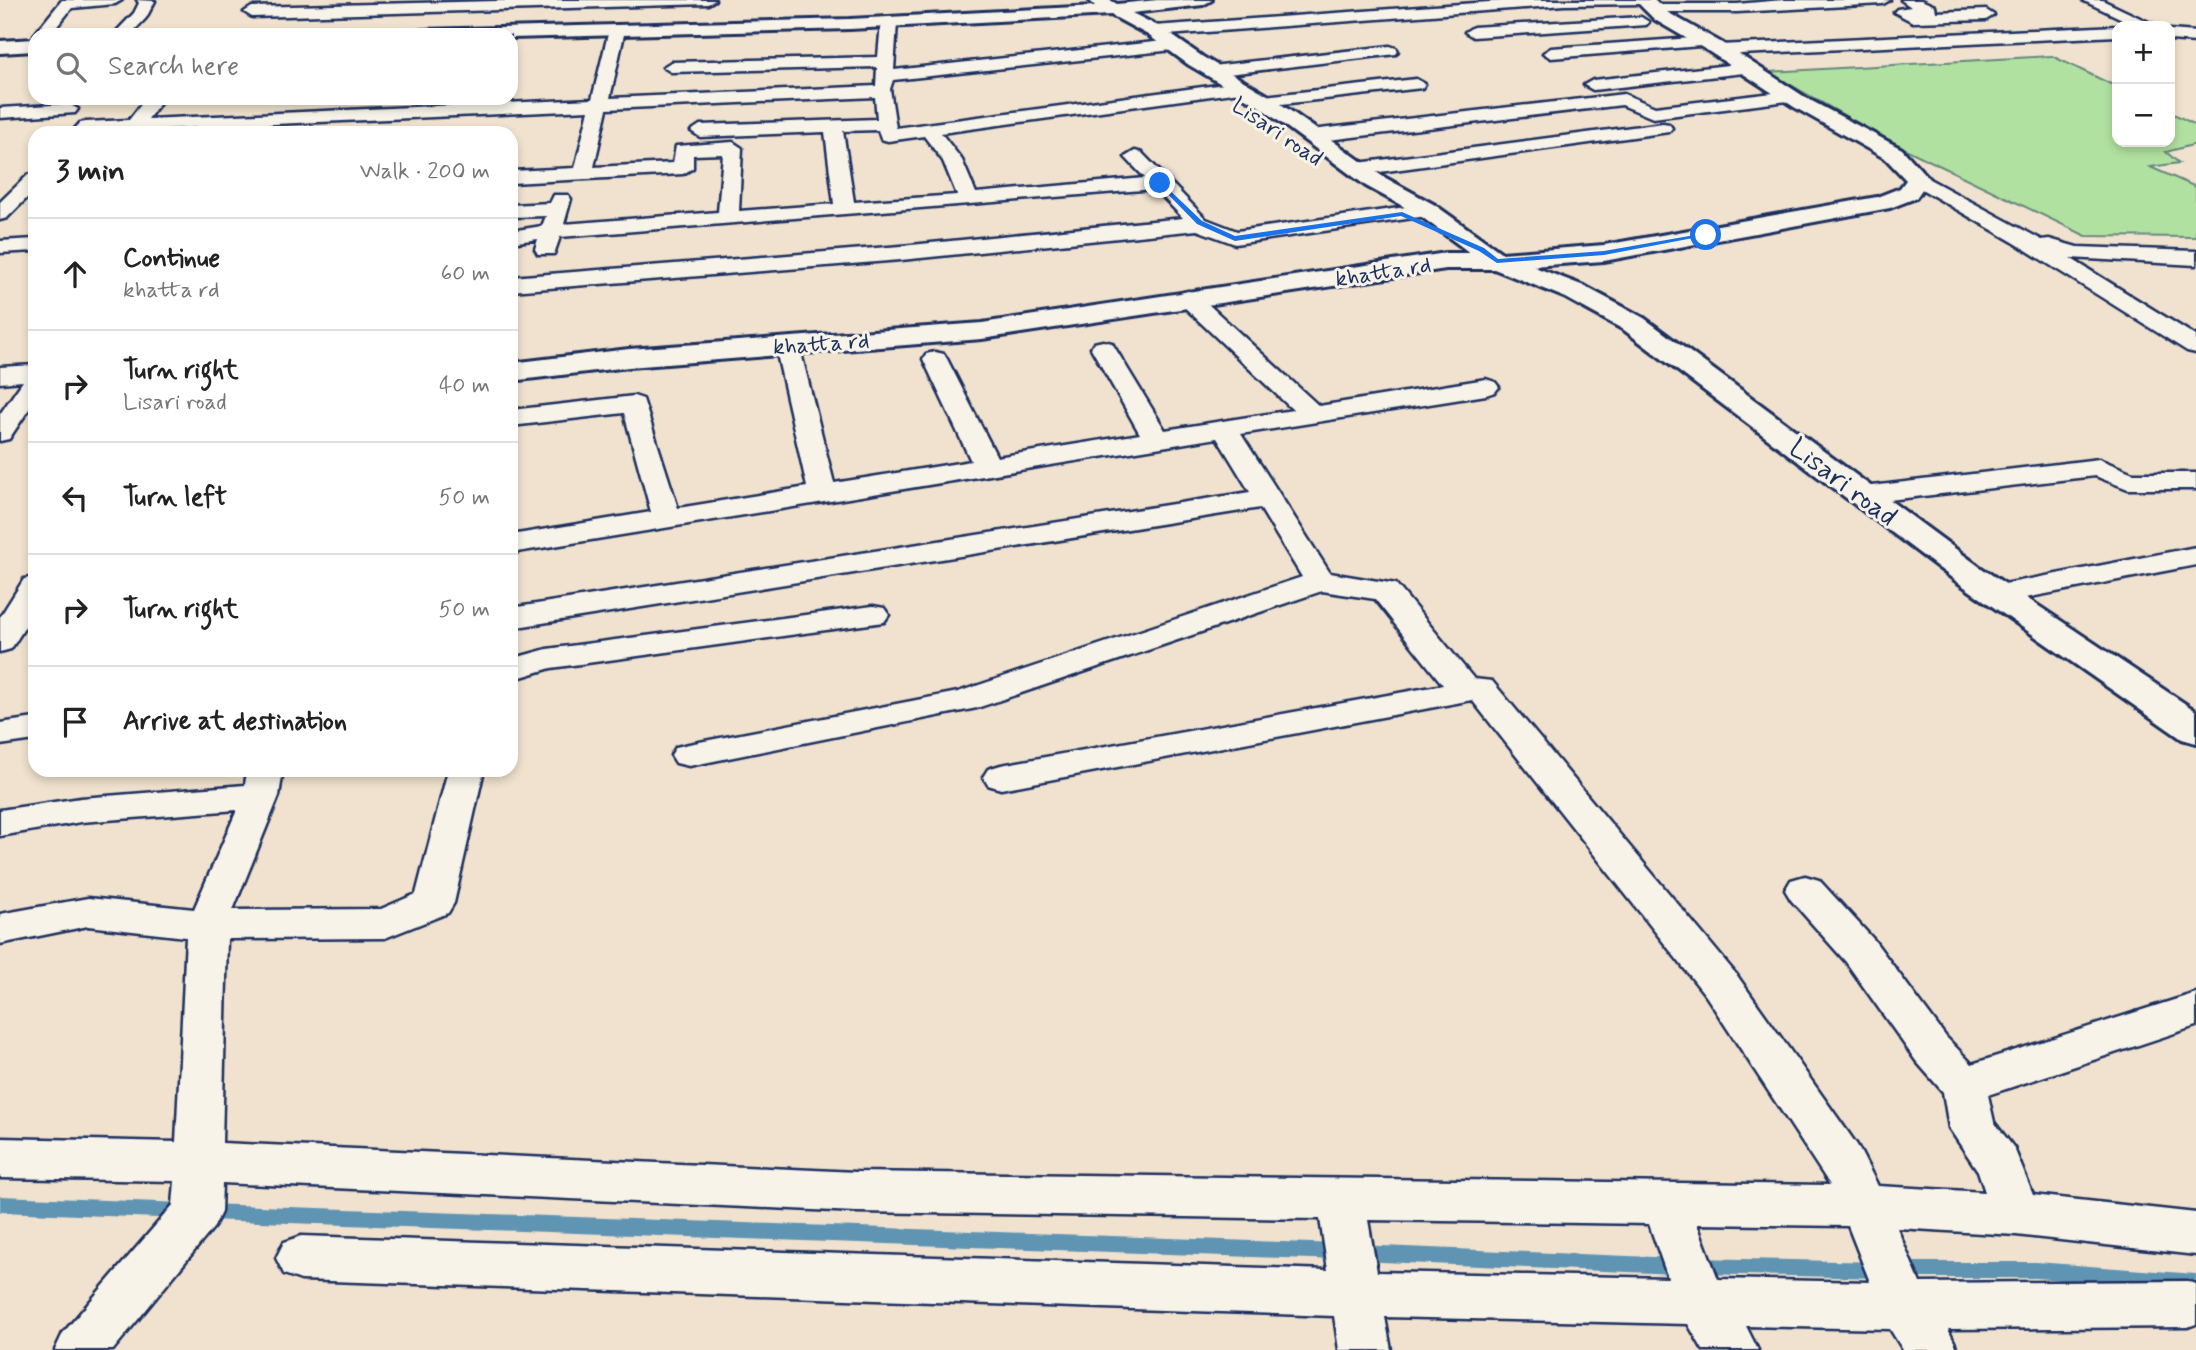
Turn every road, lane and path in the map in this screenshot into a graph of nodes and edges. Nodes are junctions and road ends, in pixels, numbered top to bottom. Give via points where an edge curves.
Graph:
1 (115, 0) edge
2 (144, 0) edge
3 (267, 0) edge
4 (708, 0) edge
5 (1203, 0) edge
6 (1883, 0) edge
7 (1908, 0) edge
8 (2089, 0) edge
9 (607, 1) edge
10 (676, 1) edge
11 (68, 2) edge
12 (410, 4) edge
13 (468, 4) edge
14 (1098, 5) edge
15 (340, 6) edge
16 (1652, 7) edge
17 (1752, 7) junction
18 (2000, 15) dead end
19 (1774, 19) dead end
20 (2137, 21) edge
21 (889, 22) junction
22 (46, 28) edge
23 (128, 28) edge
24 (617, 30) junction
25 (2112, 31) edge
26 (1473, 32) dead end
27 (518, 33) edge
28 (2175, 35) edge
29 (2196, 37) edge
30 (1162, 40) junction
31 (28, 42) edge
32 (1713, 46) junction
33 (0, 47) edge
34 (1390, 51) dead end
35 (1551, 53) dead end
36 (671, 66) dead end
37 (1747, 68) junction
38 (885, 76) junction
39 (1214, 80) junction
40 (1416, 84) dead end
41 (1574, 87) dead end
42 (1790, 96) junction
43 (1264, 101) junction
44 (601, 104) junction
45 (150, 105) edge
46 (261, 105) edge
47 (69, 109) dead end
48 (406, 112) junction
49 (0, 113) edge
50 (253, 119) junction
51 (886, 124) junction
52 (134, 125) junction
53 (833, 125) junction
54 (110, 126) edge
55 (177, 126) edge
56 (224, 126) edge
57 (397, 126) edge
58 (1663, 128) dead end
59 (928, 129) junction
60 (679, 132) dead end
61 (1311, 136) junction
62 (1135, 158) dead end
63 (1359, 169) junction
64 (583, 174) junction
65 (518, 177) edge
66 (1918, 179) junction
67 (1160, 183) junction
68 (28, 185) edge
69 (969, 200) junction
70 (518, 210) edge
71 (845, 210) junction
72 (1427, 210) junction
73 (0, 214) edge
74 (1402, 214) junction
75 (728, 219) junction
76 (1199, 223) junction
77 (552, 231) junction
78 (518, 236) edge
79 (2023, 238) junction
80 (28, 245) edge
81 (0, 247) edge
82 (1489, 256) junction
83 (2196, 258) edge
84 (537, 282) junction
85 (518, 283) edge
86 (1188, 298) junction
87 (787, 345) junction
88 (2196, 346) edge
89 (1103, 348) dead end
90 (935, 359) dead end
91 (518, 371) edge
92 (28, 373) edge
93 (0, 375) edge
94 (1486, 387) dead end
95 (28, 391) edge
96 (1314, 415) junction
97 (518, 417) edge
98 (1225, 429) junction
99 (0, 433) edge
100 (1157, 440) junction
101 (988, 467) junction
102 (2196, 481) edge
103 (822, 493) junction
104 (1863, 495) junction
105 (1268, 498) junction
106 (667, 519) junction
107 (518, 543) edge
108 (2196, 556) edge
109 (1320, 581) junction
110 (1998, 594) junction
111 (28, 597) edge
112 (873, 615) dead end
113 (518, 617) edge
114 (0, 642) edge
115 (518, 668) edge
116 (1466, 691) junction
117 (28, 730) edge
118 (2196, 730) edge
119 (0, 734) edge
120 (689, 755) dead end
121 (464, 777) edge
122 (1001, 777) dead end
123 (263, 783) edge
124 (0, 823) edge
125 (1805, 890) dead end
126 (207, 925) junction
127 (0, 929) edge
128 (2196, 1009) edge
129 (1964, 1085) junction
130 (0, 1158) edge
131 (199, 1162) junction
132 (1341, 1199) junction
133 (1665, 1203) junction
134 (1864, 1206) junction
135 (2016, 1214) junction
136 (2196, 1234) edge
137 (301, 1258) dead end
138 (1358, 1294) junction
139 (1702, 1302) junction
140 (2188, 1304) dead end
141 (1904, 1306) junction
142 (81, 1350) edge
143 (1365, 1350) edge
144 (1732, 1350) edge
145 (1932, 1350) edge

1 - 11 street
2 - 23 street via 148,1 141,15
3 - 15 street via 252,12
4 - 10 street
5 - 14 street
6 - 17 street
7 - 18 street via 1930,9 1902,12 1913,17
8 - 20 street
9 - 10 street
9 - 13 street
11 - 22 street
12 - 13 street
12 - 15 street
14 - 21 street
14 - 30 street, Lisari road
16 - 17 street
16 - 26 street
16 - 30 street via 1564,1
16 - 32 street
17 - 19 street
21 - 24 street
21 - 38 street
24 - 27 street
24 - 44 street
25 - 32 street
28 - 29 street
30 - 38 street
30 - 39 street, Lisari road
31 - 33 street
32 - 35 street
32 - 37 street
34 - 39 street
36 - 38 street
37 - 41 street
37 - 42 street
38 - 44 street
38 - 51 street
39 - 43 street, Lisari road
39 - 59 street
39 - 74 street, Lisari road
40 - 43 street
42 - 61 street via 1653,113 1624,99
42 - 66 street via 1894,154
43 - 61 street, Lisari road
44 - 48 street
44 - 64 street
45 - 52 street
46 - 50 street
47 - 49 street
48 - 50 street
48 - 57 street
50 - 56 street
51 - 53 street
51 - 59 street via 888,135
52 - 54 street
52 - 55 street
53 - 60 street
53 - 71 street
58 - 63 street
59 - 69 street via 952,160
61 - 63 street, Lisari road
62 - 67 street
63 - 72 street, Lisari road
64 - 65 street
64 - 75 street via 683,168 683,150 733,148
66 - 79 street
66 - 82 street, khatta rd via 1908,193 1882,203 1604,253
67 - 69 street
67 - 76 street
68 - 73 street
69 - 71 street
70 - 77 street via 560,204
71 - 75 street
72 - 74 street
72 - 82 street, Lisari road
74 - 76 street via 1235,238
74 - 82 street, Lisari road
75 - 77 street
76 - 84 street
77 - 78 street
77 - 84 street
79 - 83 street via 2076,253
79 - 88 street
80 - 81 street
82 - 86 street, khatta rd
82 - 104 street, Lisari road via 1575,292 1633,324
84 - 85 street
86 - 87 street, khatta rd via 982,331
86 - 96 street
87 - 91 street, khatta rd
87 - 103 street
89 - 100 street
90 - 101 street
92 - 93 street
94 - 96 street
95 - 99 street
96 - 98 street
97 - 106 street via 634,404
98 - 100 street
98 - 105 street
100 - 101 street
101 - 103 street
102 - 104 street via 2128,481 2099,467
103 - 106 street
104 - 110 street, Lisari road
105 - 109 street
105 - 113 street
106 - 107 street
108 - 110 street
109 - 116 street via 1385,591
109 - 120 street via 965,701
110 - 118 street, Lisari road
111 - 114 street
112 - 115 street via 547,659
116 - 122 street
116 - 134 street via 1480,688 1721,985 1841,1159
117 - 119 street
121 - 126 street via 434,903 385,923
123 - 124 street
123 - 126 street
125 - 129 street via 1860,951 1931,1049
126 - 127 street via 88,912
126 - 131 street
128 - 129 street
129 - 135 street via 1972,1128 1998,1162
130 - 131 street
131 - 132 street via 856,1192
131 - 142 street via 197,1212
132 - 133 street
132 - 138 street
133 - 134 street
133 - 139 street
134 - 135 street
134 - 141 street
135 - 136 street
137 - 138 street
138 - 139 street
138 - 143 street
139 - 141 street
139 - 144 street
140 - 141 street
141 - 145 street

